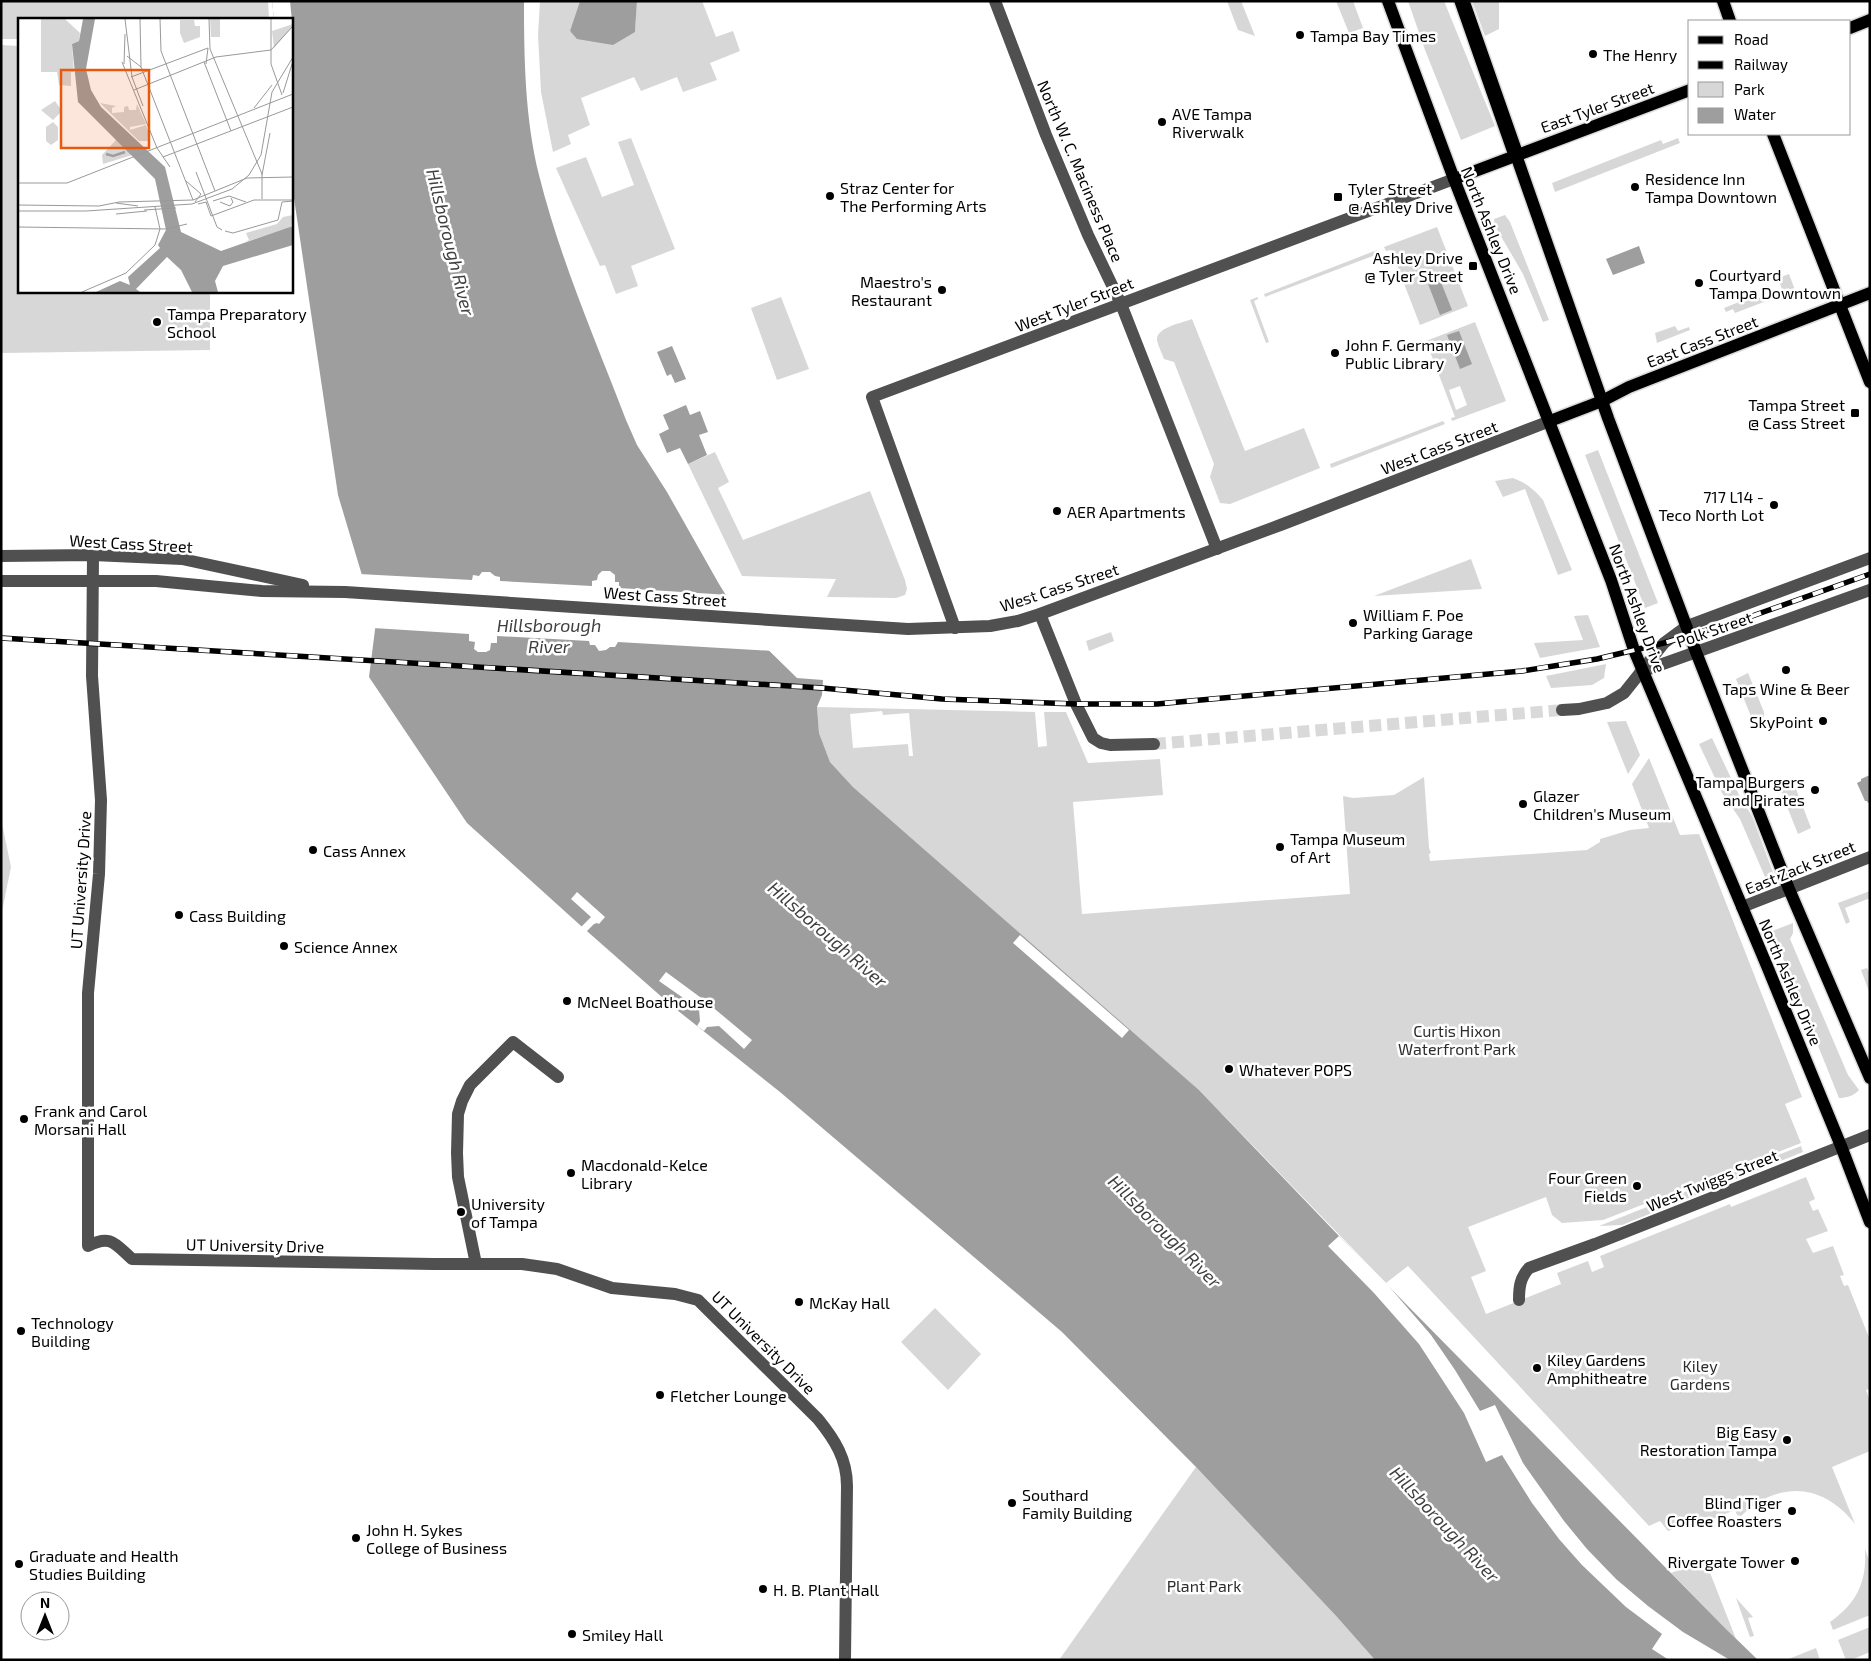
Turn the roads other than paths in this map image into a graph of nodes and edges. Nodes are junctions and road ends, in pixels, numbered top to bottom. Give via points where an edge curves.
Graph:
1 (995, 1) edge
2 (1388, 1) edge
3 (1462, 1) edge
4 (1723, 1) edge
5 (1730, 20) edge
6 (1870, 20) edge
7 (1851, 28) edge
8 (1688, 91) edge
9 (1773, 135) edge
10 (1516, 155) junction
11 (1454, 179) junction
12 (1870, 292) edge
13 (1121, 304) junction
14 (1840, 304) junction
15 (1870, 382) edge
16 (1602, 401) junction
17 (1550, 422) junction
18 (1217, 549) junction
19 (93, 555) junction
20 (1, 556) edge
21 (1870, 558) edge
22 (92, 580) junction
23 (1, 581) edge
24 (1870, 590) edge
25 (345, 592) junction
26 (1040, 614) junction
27 (1687, 626) junction
28 (955, 628) junction
29 (1696, 652) junction
30 (1643, 671) junction
31 (1562, 710) tunnel mouth
32 (1154, 744) tunnel mouth
33 (1870, 857) edge
34 (1789, 889) junction
35 (1742, 907) junction
36 (558, 1076) dead end
37 (1870, 1078) edge
38 (1870, 1135) edge
39 (1841, 1146) junction
40 (1870, 1222) edge
41 (476, 1264) junction
42 (1519, 1300) dead end
43 (845, 1660) edge

1 - 13 street, North W. C. Maciness Place via 1046,135
2 - 11 main road, North Ashley Drive
3 - 10 highway
4 - 5 main road
6 - 7 main road
8 - 10 main road, East Tyler Street
9 - 14 main road
10 - 11 main road, West Tyler Street
10 - 16 main road
11 - 13 street, West Tyler Street
11 - 17 main road, North Ashley Drive
12 - 14 main road, East Cass Street
13 - 18 street, North W. C. Maciness Place
13 - 28 street, West Tyler Street via 872,397
14 - 15 main road
14 - 16 main road, East Cass Street via 1629,387
16 - 17 main road, West Cass Street
16 - 27 main road
17 - 18 street, West Cass Street
17 - 30 main road, North Ashley Drive
18 - 26 street, West Cass Street
19 - 20 street, West Cass Street
19 - 22 street, UT University Drive
19 - 25 street, West Cass Street via 182,558
21 - 27 street, Polk Street
22 - 23 street, West Cass Street
22 - 25 street, West Cass Street via 156,581 262,591
22 - 41 street, UT University Drive via 92,676 101,800 99,874 88,993 88,1246 101,1240 113,1241 132,1259
24 - 29 street, Polk Street
25 - 28 street, West Cass Street via 908,629
26 - 28 street, West Cass Street via 990,626
26 - 32 street via 1093,738 1110,745
27 - 29 main road
27 - 30 street, Polk Street via 1664,643
29 - 30 street, Polk Street
29 - 34 main road
30 - 31 street via 1624,693 1607,703
30 - 35 main road, North Ashley Drive
33 - 34 street, East Zack Street
34 - 35 street, East Zack Street
34 - 37 main road
35 - 39 main road, North Ashley Drive
36 - 41 street via 513,1042 470,1085 464,1096 458,1114 457,1169
38 - 39 street, West Twiggs Street
39 - 40 main road, North Ashley Drive
39 - 42 street, West Twiggs Street via 1529,1268 1521,1276
41 - 43 street, UT University Drive via 539,1266 612,1288 675,1294 698,1300 818,1420 838,1447 847,1477

